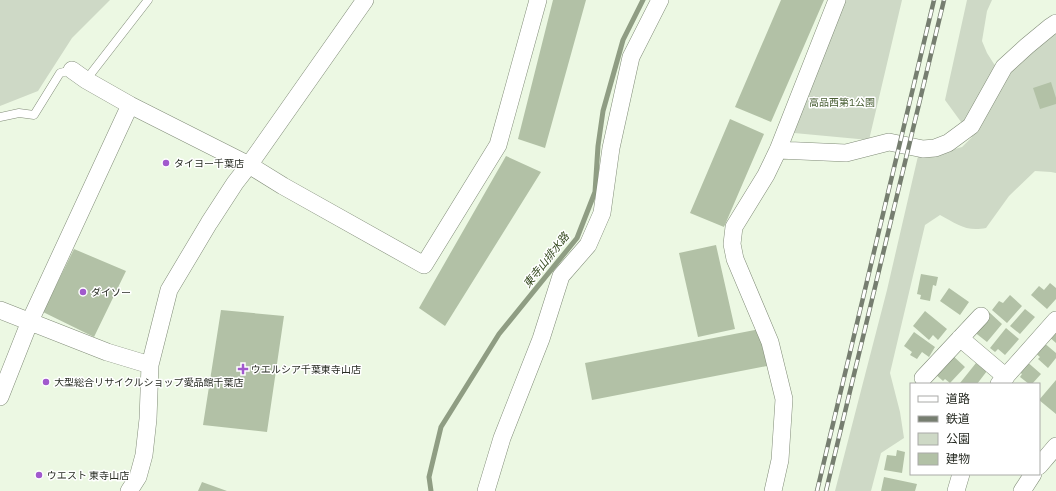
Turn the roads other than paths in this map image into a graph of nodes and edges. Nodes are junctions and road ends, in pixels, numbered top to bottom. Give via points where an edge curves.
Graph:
1 (148, 0) edge
2 (365, 0) edge
3 (538, 0) edge
4 (660, 0) edge
5 (837, 0) edge
6 (1056, 23) edge
7 (72, 70) joint
8 (86, 80) junction
9 (130, 105) junction
10 (0, 117) edge
11 (778, 150) junction
12 (249, 165) junction
13 (0, 310) edge
14 (981, 316) dead end
15 (1056, 320) edge
16 (30, 321) junction
17 (960, 338) junction
18 (150, 365) junction
19 (922, 378) dead end
20 (1002, 380) edge
21 (0, 397) edge
22 (1056, 446) edge
23 (1040, 465) edge
24 (961, 475) edge
25 (1032, 475) edge
26 (129, 491) edge
27 (486, 491) edge
28 (773, 491) edge
29 (956, 491) edge
30 (1022, 491) edge

1 - 8 lane
2 - 12 street
3 - 12 street via 498,145 424,265
4 - 27 street via 631,57 611,148 602,213 588,244 560,276 541,339 502,438
5 - 11 street
6 - 11 street via 1004,67 971,126 948,143 923,149 889,142 846,153
7 - 8 street
7 - 10 lane via 60,72 34,115 19,112
8 - 9 street
9 - 12 street
9 - 16 street
11 - 28 street via 734,227 732,244 735,259 770,342 784,399 780,460
12 - 18 street via 212,217 169,290
13 - 16 street
14 - 17 street
15 - 20 street
16 - 18 street via 107,352
16 - 21 street
17 - 19 street
17 - 20 street
18 - 26 street via 144,455 138,477
22 - 23 street
24 - 29 street
25 - 30 street

